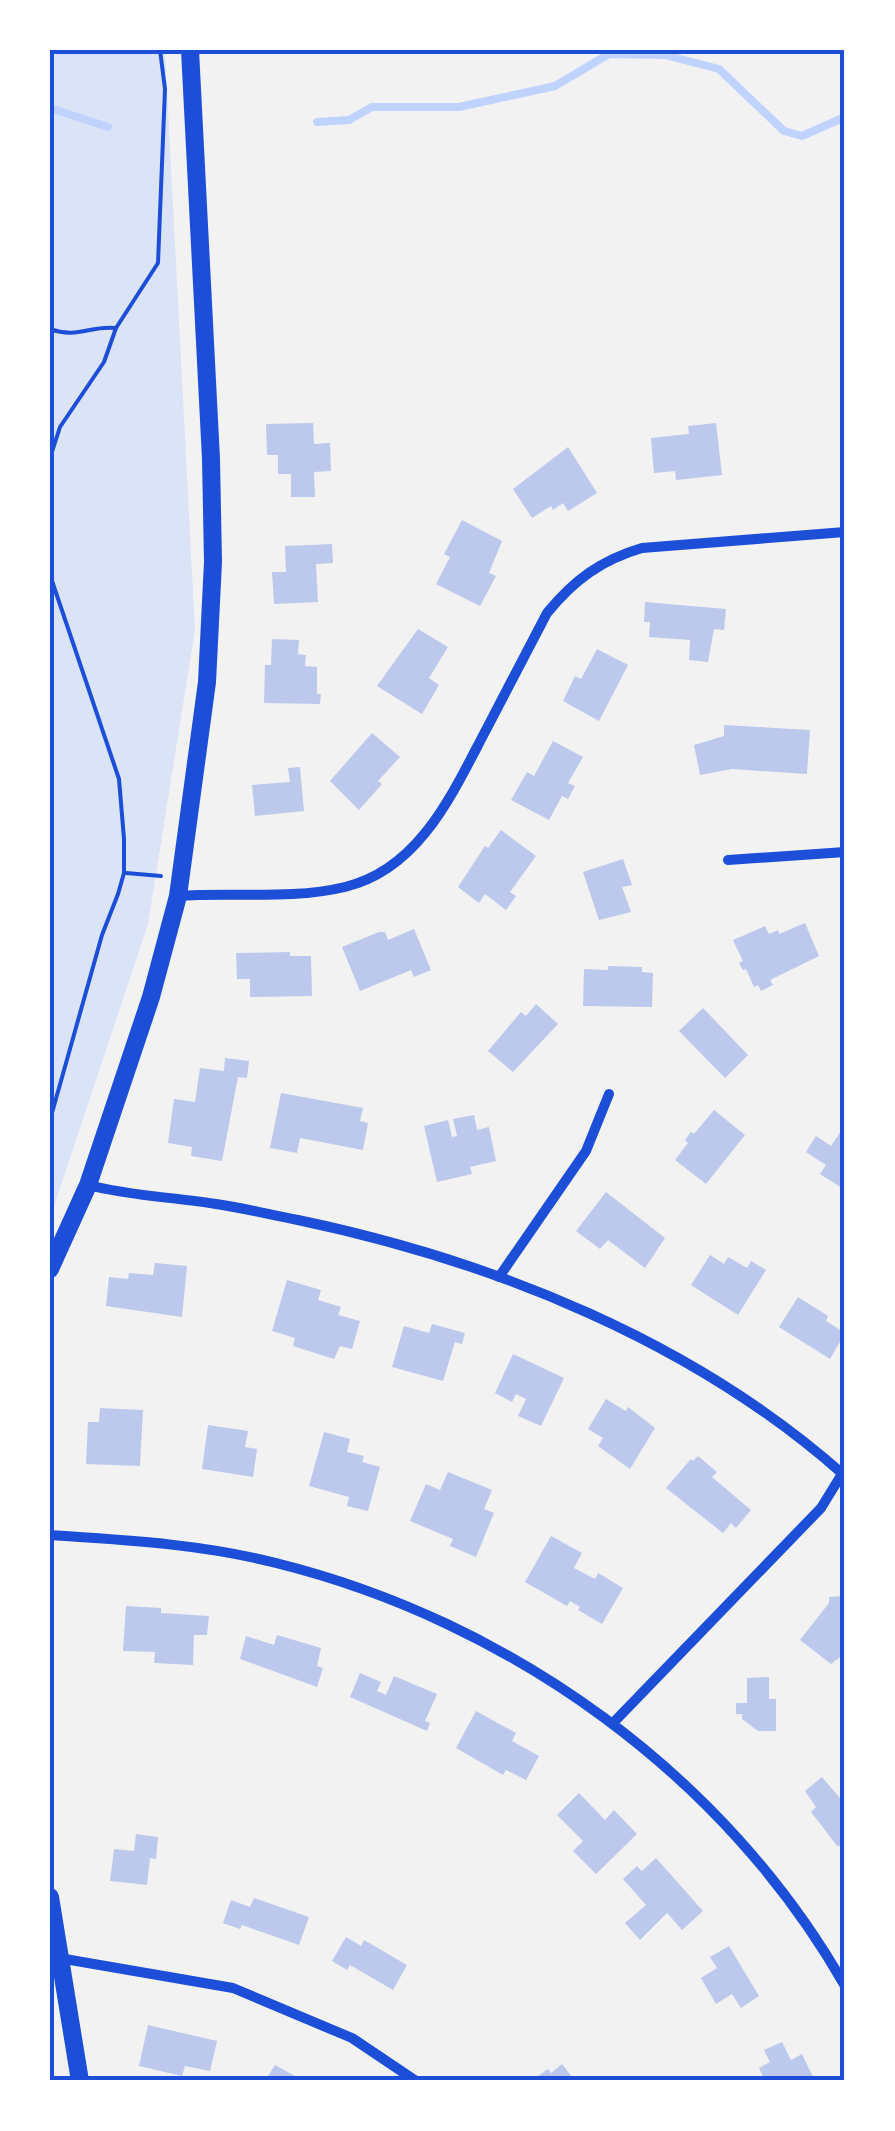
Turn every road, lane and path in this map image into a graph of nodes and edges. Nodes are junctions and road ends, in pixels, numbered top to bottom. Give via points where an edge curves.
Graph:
1 (160, 50) edge
2 (190, 50) edge
3 (50, 328) edge
4 (116, 328) junction
5 (50, 458) edge
6 (845, 532) edge
7 (50, 574) edge
8 (845, 852) edge
9 (728, 860) dead end
10 (124, 872) junction
11 (179, 887) junction
12 (609, 1094) dead end
13 (50, 1120) edge
14 (88, 1185) junction
15 (50, 1269) edge
16 (499, 1277) junction
17 (844, 1473) edge
18 (50, 1536) edge
19 (614, 1722) junction
20 (50, 1897) edge
21 (58, 1958) junction
22 (845, 1986) edge
23 (80, 2081) edge
24 (416, 2081) edge

1 - 4 path via 165,89 158,263
2 - 11 main road via 213,562 208,682
3 - 4 path via 66,334
4 - 5 path
6 - 11 street via 617,555 569,586 547,613 447,804 409,852 364,882 330,890
7 - 10 path via 119,780
8 - 9 street
10 - 11 path
10 - 13 path
11 - 14 main road via 151,997
12 - 16 street via 586,1151
14 - 15 main road
14 - 16 street via 302,1221
16 - 17 street via 678,1359
17 - 19 street via 821,1508
18 - 19 street via 204,1548 343,1583 474,1637
19 - 22 street via 750,1856
20 - 21 main road
21 - 23 main road
21 - 24 street via 233,1988 352,2038

